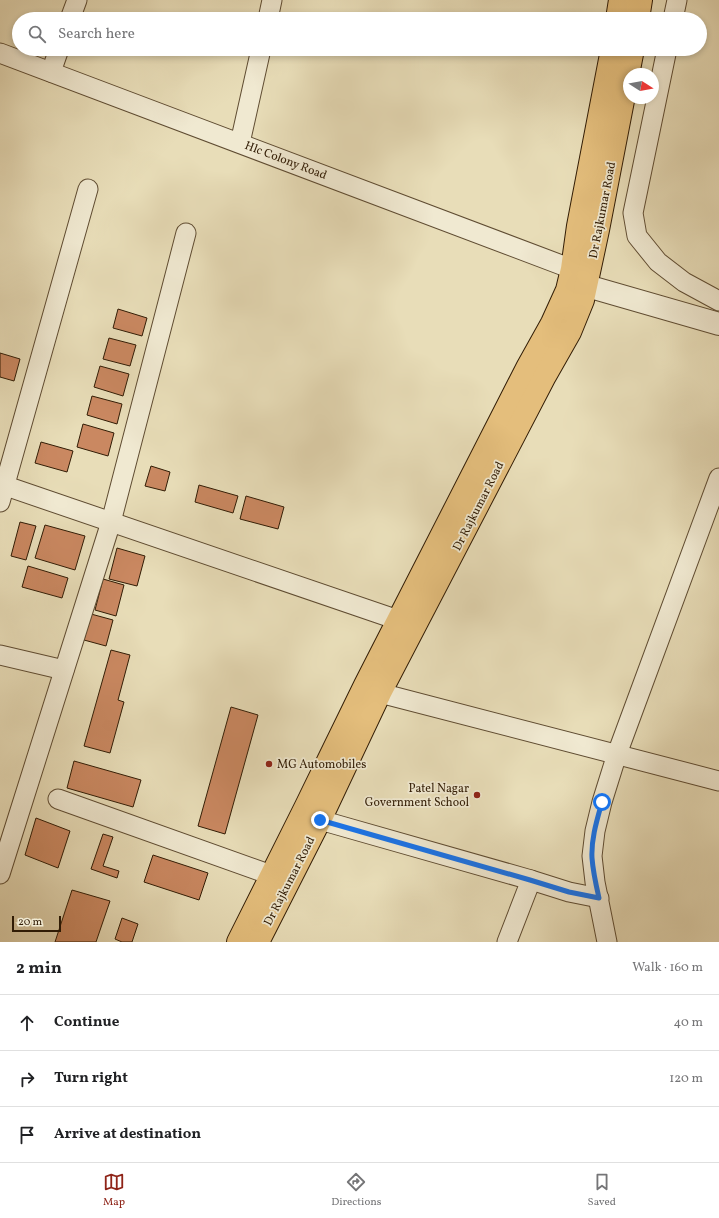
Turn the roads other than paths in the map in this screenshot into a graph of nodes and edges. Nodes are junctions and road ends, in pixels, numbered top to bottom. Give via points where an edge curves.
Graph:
1 (77, 0) edge
2 (272, 0) edge
3 (620, 0) edge
4 (641, 0) edge
5 (676, 0) edge
6 (73, 12) edge
7 (269, 12) edge
8 (618, 12) edge
9 (639, 12) edge
10 (674, 12) edge
11 (0, 53) edge
12 (57, 56) edge
13 (259, 56) edge
14 (611, 56) edge
15 (632, 56) edge
16 (665, 56) edge
17 (51, 72) junction
18 (240, 143) junction
19 (88, 188) dead end
20 (186, 233) dead end
21 (572, 268) junction
22 (587, 286) junction
23 (719, 301) edge
24 (719, 324) edge
25 (719, 478) edge
26 (2, 490) edge
27 (111, 522) junction
28 (398, 620) junction
29 (0, 655) edge
30 (64, 670) junction
31 (372, 689) junction
32 (617, 754) junction
33 (719, 781) edge
34 (58, 799) dead end
35 (320, 820) junction
36 (0, 874) edge
37 (271, 875) junction
38 (530, 880) junction
39 (599, 898) junction
40 (238, 942) edge
41 (258, 942) edge
42 (507, 942) edge
43 (607, 942) edge

1 - 6 street
2 - 7 street
3 - 8 highway
4 - 9 highway
5 - 10 street
11 - 17 street, Hlc Colony Road
12 - 17 street
13 - 18 street
14 - 21 highway, Dr Rajkumar Road via 579,218
15 - 22 highway, Dr Rajkumar Road
16 - 23 street via 633,213 637,236 658,262 684,282
17 - 18 street, Hlc Colony Road
18 - 21 street, Hlc Colony Road
19 - 26 street
20 - 27 street
21 - 28 highway, Dr Rajkumar Road via 567,290 552,323
22 - 24 street
22 - 31 highway, Dr Rajkumar Road via 570,332
25 - 32 street
26 - 27 street
27 - 28 street
27 - 30 street
28 - 31 highway, Dr Rajkumar Road
29 - 30 street
30 - 36 street
31 - 32 street
31 - 35 highway, Dr Rajkumar Road
31 - 37 highway, Dr Rajkumar Road via 306,806
32 - 33 street
32 - 39 street via 595,831 592,856
34 - 37 street
35 - 38 street
35 - 41 highway, Dr Rajkumar Road
37 - 40 highway, Dr Rajkumar Road
38 - 39 street
38 - 42 street
39 - 43 street

